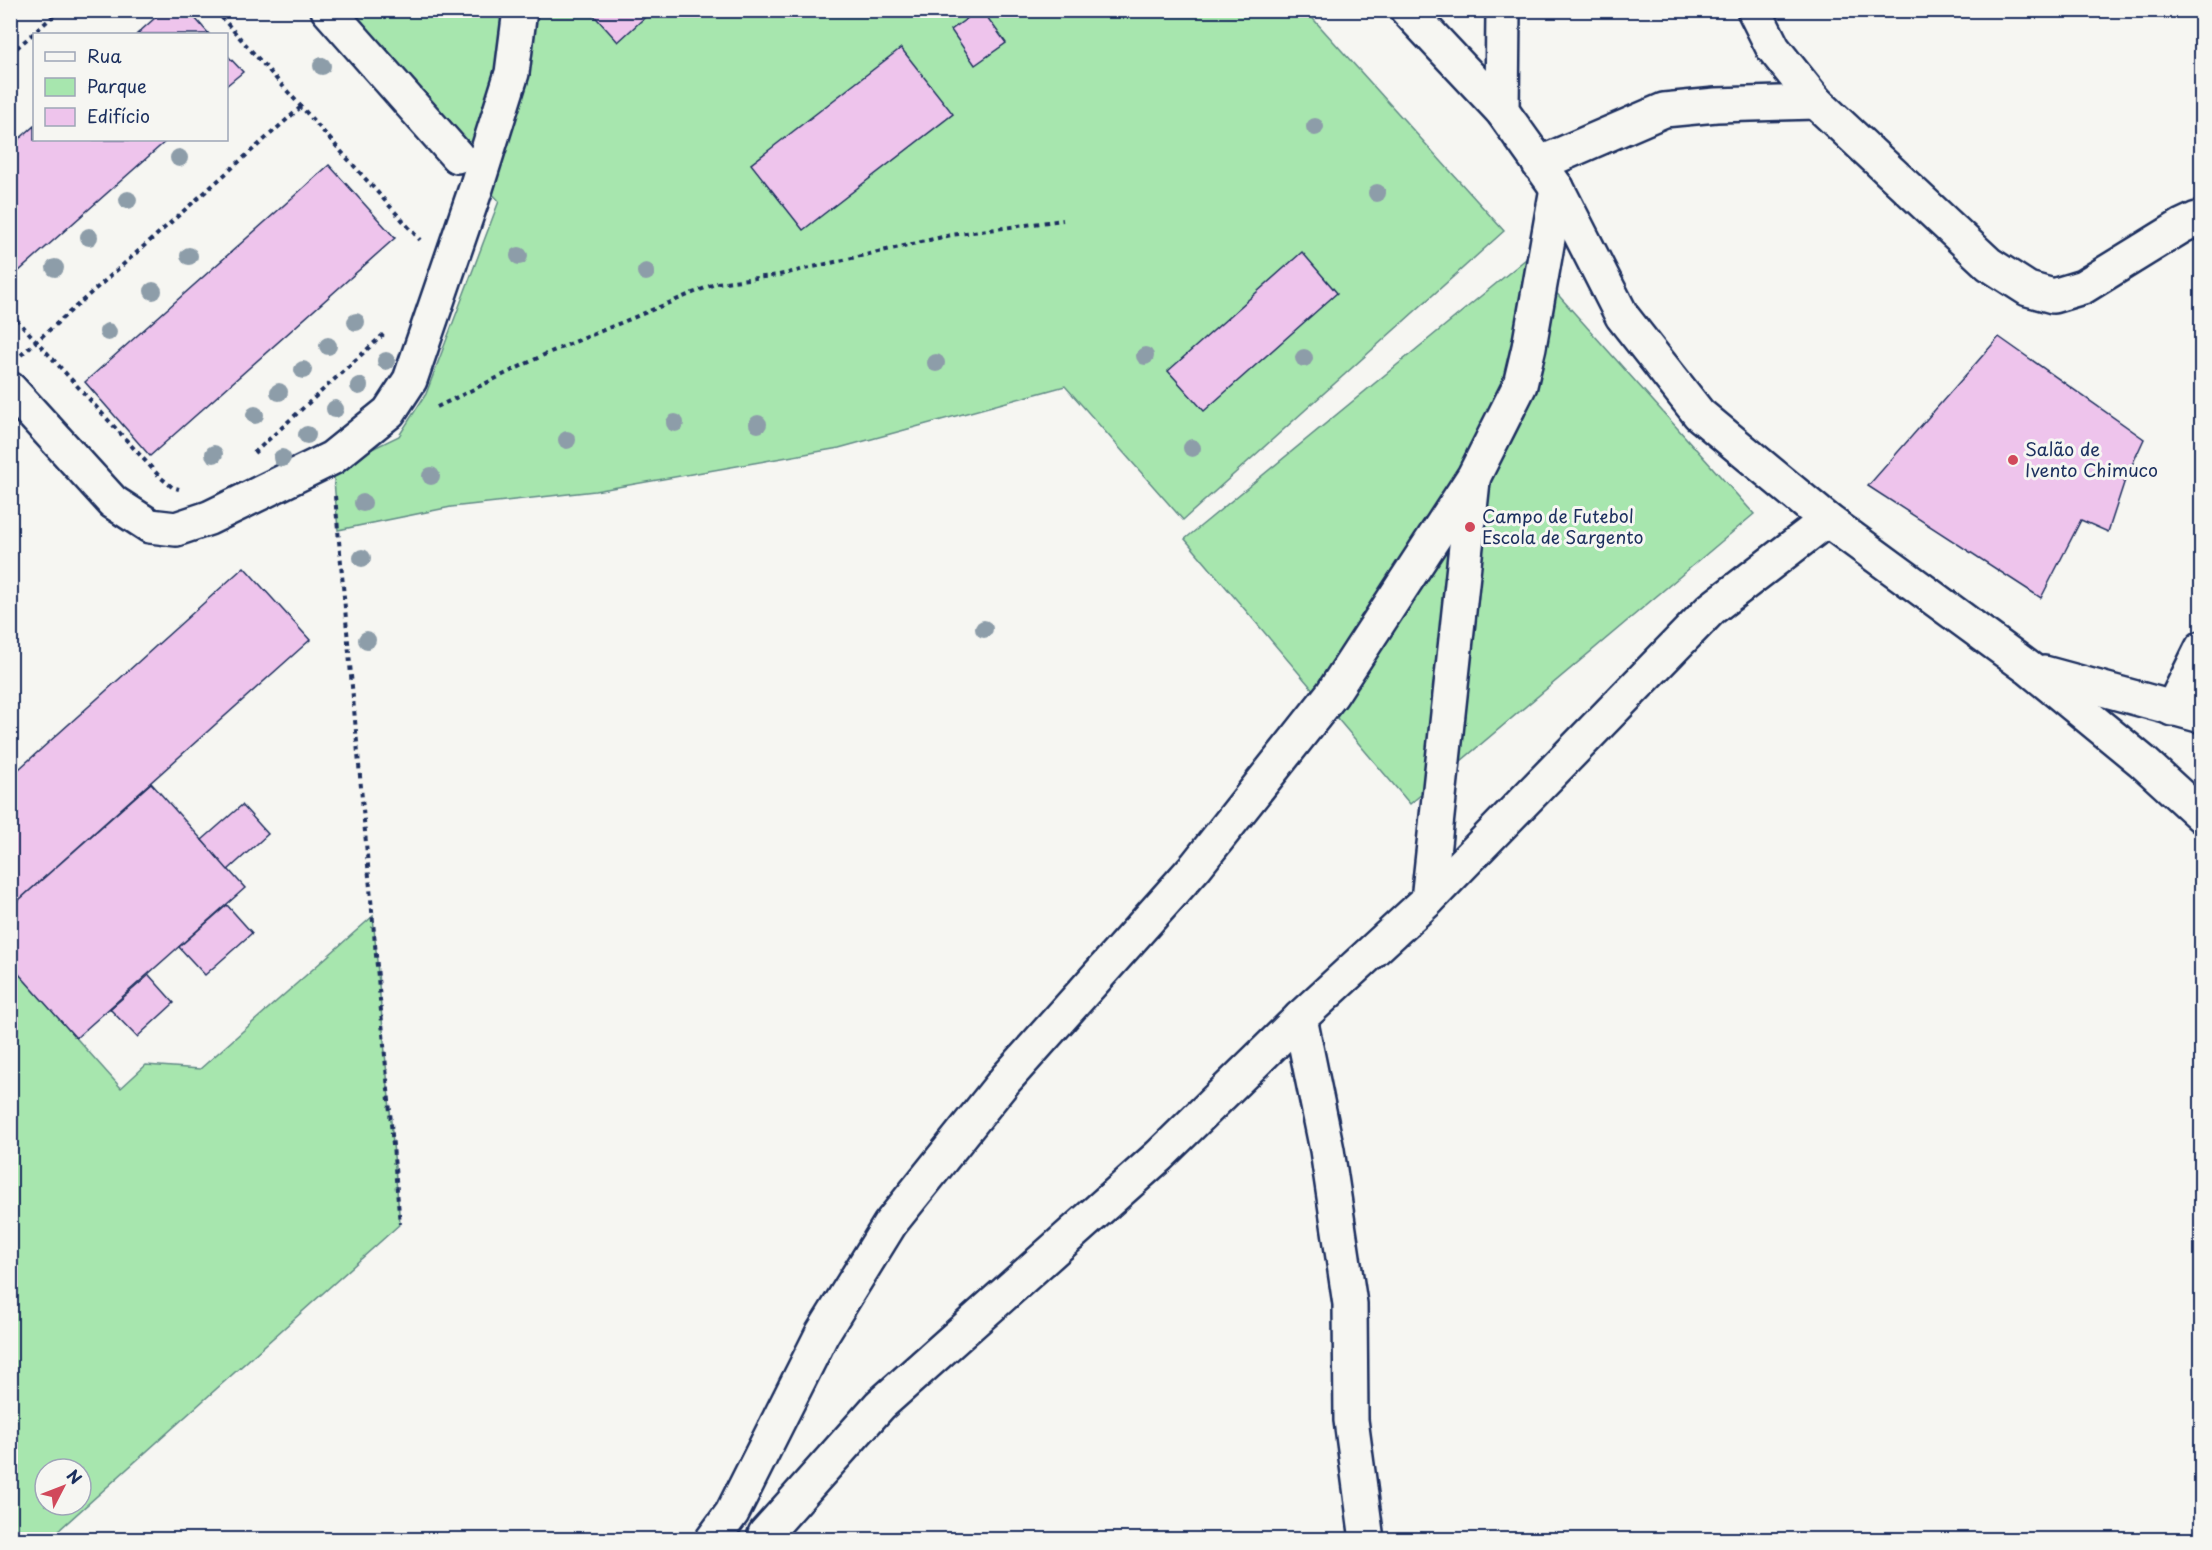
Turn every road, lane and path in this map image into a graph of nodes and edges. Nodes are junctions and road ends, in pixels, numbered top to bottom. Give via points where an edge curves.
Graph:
1 (60, 10) edge
2 (214, 10) edge
3 (328, 10) edge
4 (520, 10) edge
5 (1407, 10) edge
6 (1503, 10) edge
7 (1754, 10) edge
8 (34, 33) edge
9 (33, 34) edge
10 (10, 54) edge
11 (1816, 102) junction
12 (301, 107) junction
13 (1502, 111) junction
14 (457, 156) dead end
15 (1548, 176) junction
16 (1064, 220) dead end
17 (2202, 220) edge
18 (420, 240) dead end
19 (10, 312) edge
20 (387, 332) dead end
21 (37, 341) junction
22 (19, 357) dead end
23 (10, 388) edge
24 (435, 408) dead end
25 (251, 456) dead end
26 (332, 458) junction
27 (1474, 476) junction
28 (182, 489) dead end
29 (1827, 520) junction
30 (2202, 648) edge
31 (2030, 669) junction
32 (2187, 712) edge
33 (2202, 816) edge
34 (1428, 900) junction
35 (1300, 1018) junction
36 (400, 1224) dead end
37 (732, 1513) junction
38 (768, 1537) edge
39 (712, 1539) edge
40 (1367, 1539) edge

1 - 8 path
2 - 12 path
3 - 14 street
4 - 26 street via 512,73 410,380 389,412
5 - 13 street
6 - 13 street
7 - 11 street via 1773,48
9 - 10 path
11 - 15 street via 1664,110
11 - 17 street via 1989,264 2028,289 2053,296 2083,287 2182,226
12 - 18 path
12 - 21 path
13 - 15 street
15 - 27 street via 1529,347 1520,385
15 - 29 street via 1622,316 1699,414
16 - 24 path via 951,235 779,275 717,283 548,353
19 - 21 path
20 - 25 path
21 - 22 path
21 - 28 path via 159,476 172,488
23 - 26 street via 113,502 150,526 176,529 209,518
26 - 36 path
27 - 34 street
27 - 37 street via 1332,694 1197,866 1006,1079 890,1224 822,1334
29 - 31 street
29 - 34 street via 1711,609
30 - 32 street
31 - 32 street
31 - 33 street via 2142,760
34 - 35 street
35 - 38 street via 1159,1156 880,1405
35 - 40 street via 1350,1304 1352,1420
37 - 38 street
37 - 39 street

